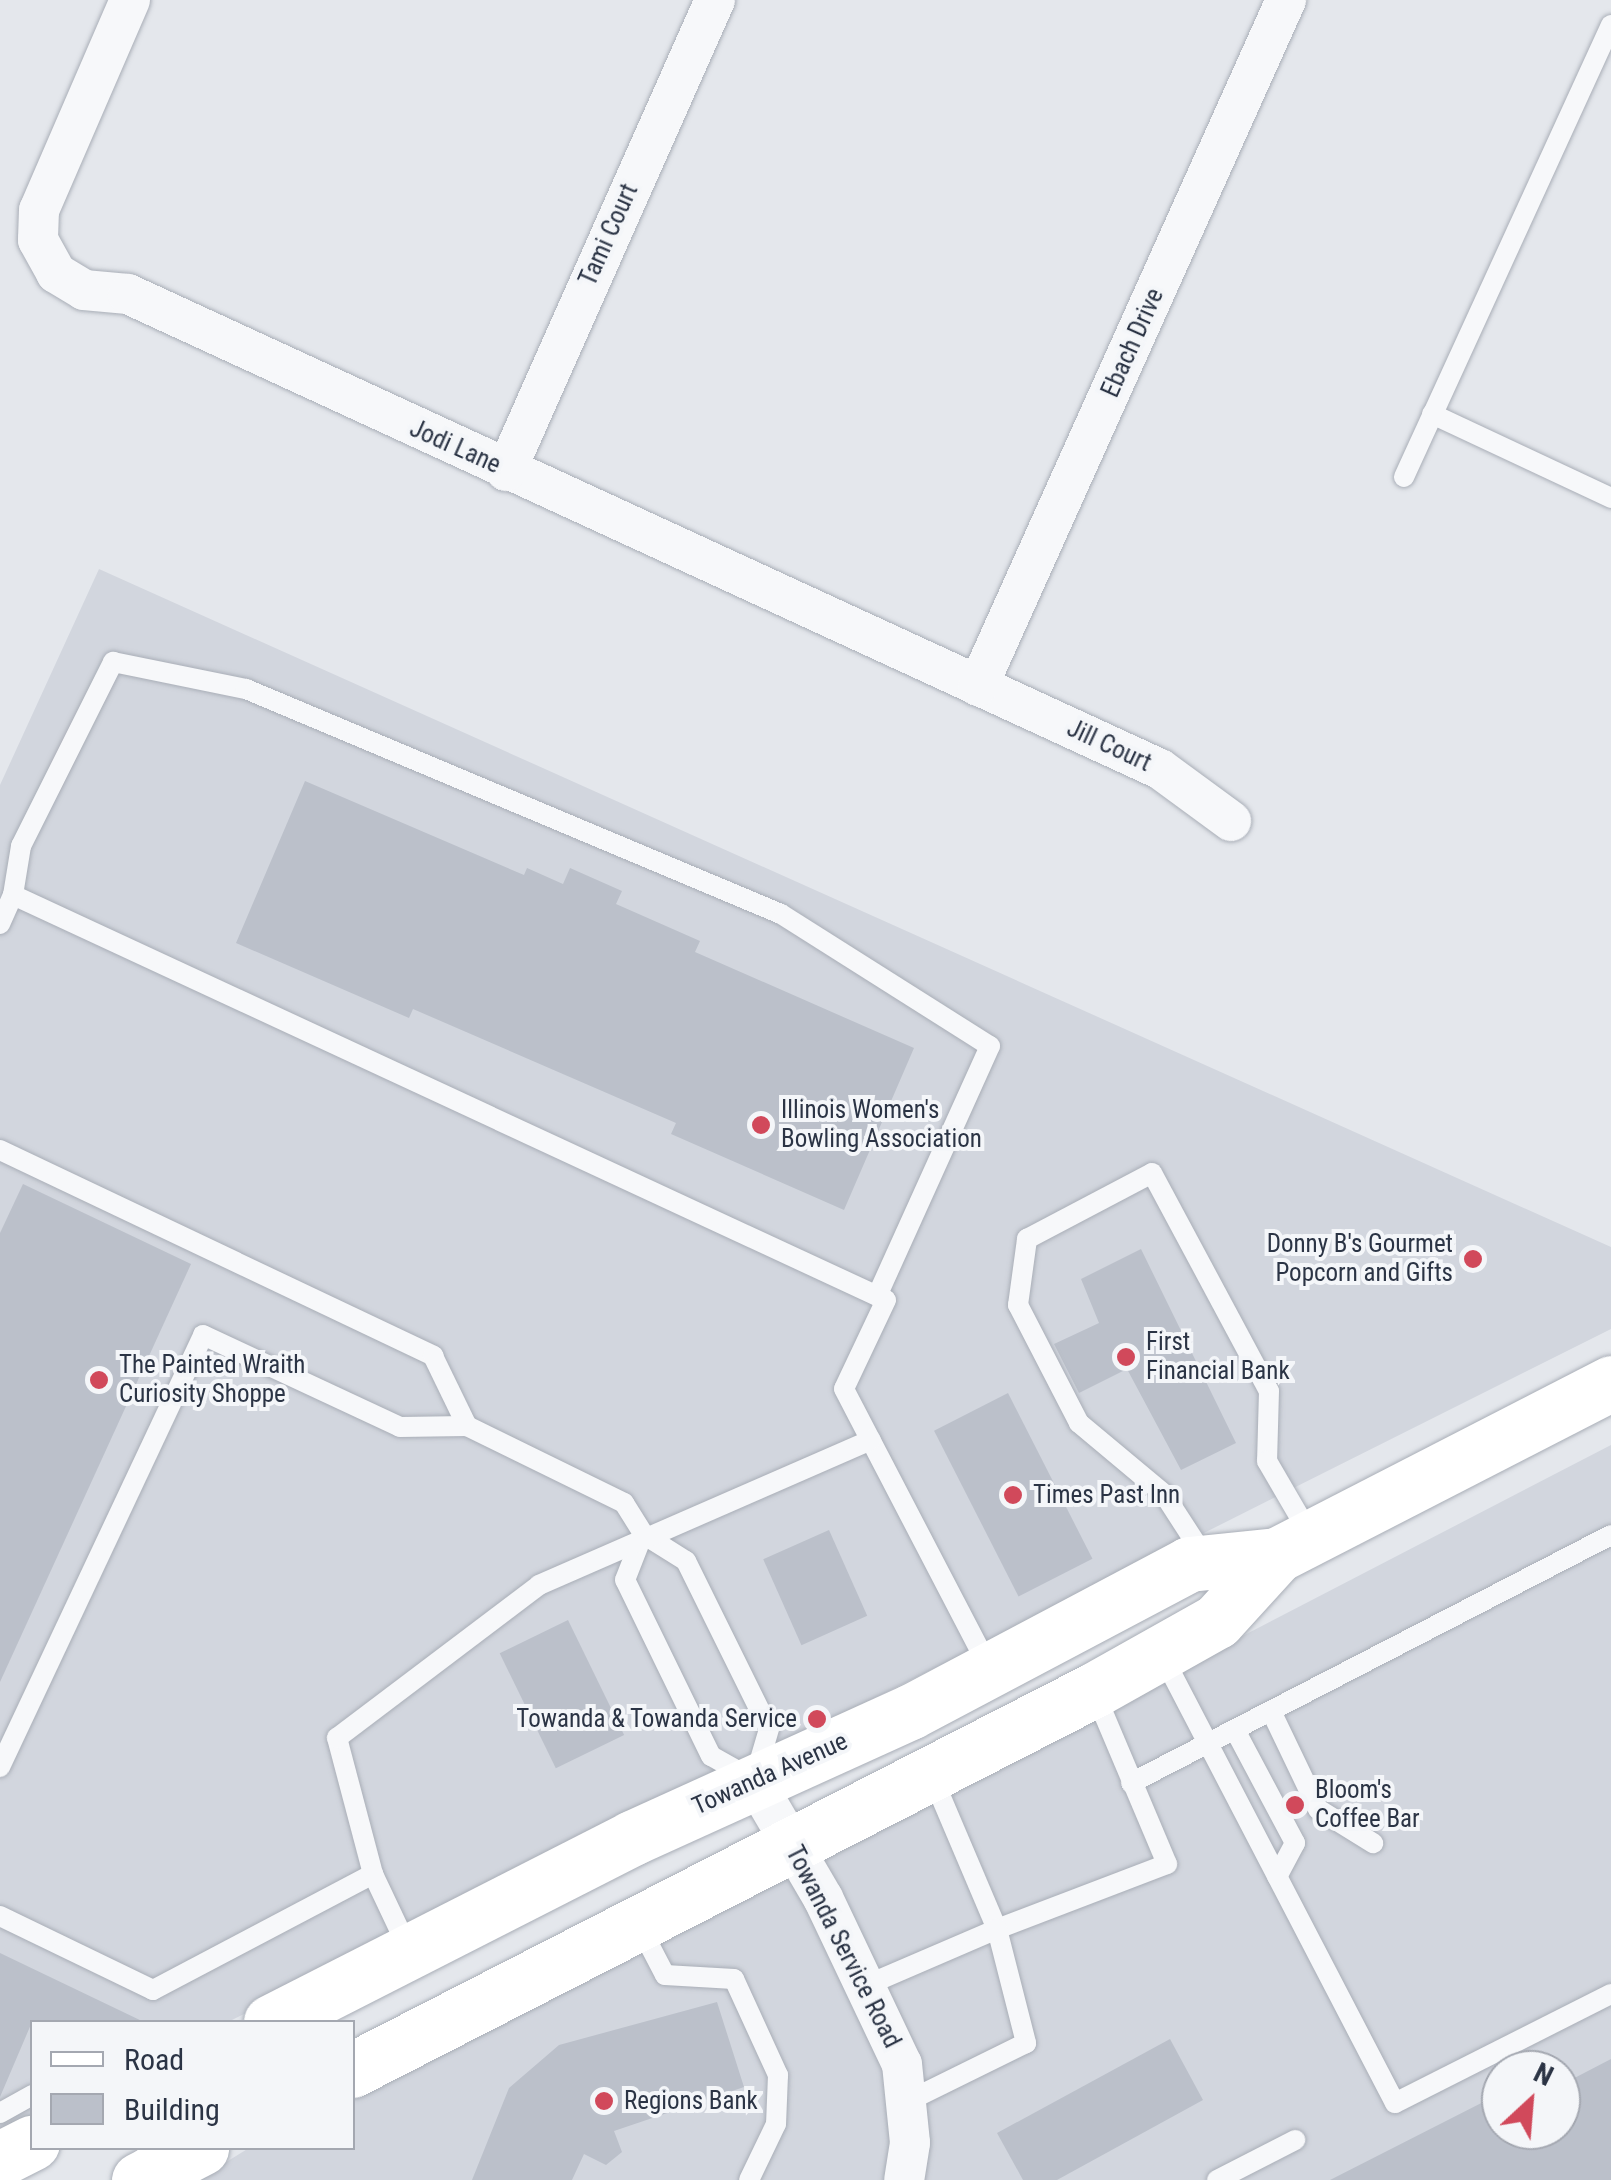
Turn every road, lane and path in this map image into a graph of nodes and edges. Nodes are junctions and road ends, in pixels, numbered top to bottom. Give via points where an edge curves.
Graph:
1 (130, 0) edge
2 (715, 0) edge
3 (1286, 0) edge
4 (1611, 25) edge
5 (1432, 414) junction
6 (506, 470) junction
7 (1404, 477) dead end
8 (1611, 498) edge
9 (978, 686) junction
10 (1231, 821) dead end
11 (14, 895) junction
12 (0, 924) edge
13 (0, 1150) edge
14 (877, 1296) junction
15 (1606, 1396) edge
16 (467, 1426) junction
17 (870, 1440) junction
18 (643, 1534) junction
19 (1611, 1535) edge
20 (1294, 1546) junction
21 (1220, 1584) junction
22 (1161, 1653) junction
23 (990, 1670) junction
24 (1094, 1690) junction
25 (1271, 1711) junction
26 (1235, 1730) junction
27 (1207, 1744) junction
28 (0, 1767) edge
29 (931, 1775) junction
30 (754, 1780) junction
31 (1132, 1784) junction
32 (1373, 1843) dead end
33 (792, 1845) junction
34 (373, 1874) junction
35 (1277, 1877) junction
36 (0, 1916) edge
37 (639, 1925) junction
38 (997, 1929) junction
39 (410, 1952) junction
40 (866, 1984) junction
41 (1611, 1994) edge
42 (275, 2020) edge
43 (355, 2068) edge
44 (30, 2096) edge
45 (906, 2102) junction
46 (0, 2113) edge
47 (1295, 2140) dead end
48 (30, 2145) edge
49 (197, 2150) edge
50 (0, 2159) edge
51 (147, 2178) edge
52 (749, 2180) edge
53 (904, 2180) edge
54 (1217, 2180) edge

1 - 6 street, Jodi Lane via 39,210 38,240 56,273 84,290 128,294
2 - 6 street, Tami Court
3 - 9 street, Ebach Drive
4 - 5 lane
5 - 7 lane
5 - 8 lane
6 - 9 street, Jodi Lane
9 - 10 street, Jill Court via 1160,769
11 - 12 lane
11 - 14 lane
11 - 14 lane via 21,846 113,662 246,689 781,914 990,1046
13 - 16 lane via 433,1356
14 - 17 lane via 886,1300 844,1389
15 - 20 main road, Towanda Avenue
16 - 18 lane via 624,1503
16 - 28 lane via 400,1427 204,1335
17 - 18 lane
17 - 23 lane
18 - 30 lane via 686,1561 769,1730
18 - 30 lane via 625,1580 711,1756
18 - 34 lane via 539,1585 337,1738
19 - 25 lane
20 - 21 main road, Towanda Avenue
20 - 21 lane via 1268,1462 1268,1390 1152,1173 1027,1239 1018,1305 1079,1423 1164,1494
21 - 22 main road via 1217,1622
21 - 23 main road, Towanda Avenue via 1188,1564
22 - 24 main road
22 - 27 lane
23 - 30 main road, Towanda Avenue
24 - 29 main road
24 - 31 lane
25 - 26 lane
25 - 32 lane via 1318,1809
26 - 27 lane
26 - 35 lane via 1295,1843
27 - 31 lane
27 - 35 lane
29 - 33 main road
29 - 38 lane
30 - 33 street, Towanda Service Road
30 - 39 main road, Towanda Avenue
31 - 38 lane via 1168,1864
33 - 37 main road
33 - 40 street, Towanda Service Road
34 - 36 lane via 153,1990
34 - 39 lane
35 - 41 lane via 1395,2104
37 - 43 main road
37 - 52 lane via 666,1975 734,1980 778,2075 776,2124
38 - 40 lane
38 - 45 lane via 1026,2043
39 - 42 main road, Towanda Avenue
40 - 45 street, Towanda Service Road via 902,2064
44 - 46 lane
45 - 53 street, Towanda Service Road via 910,2144
47 - 54 lane
48 - 50 main road
49 - 51 main road

